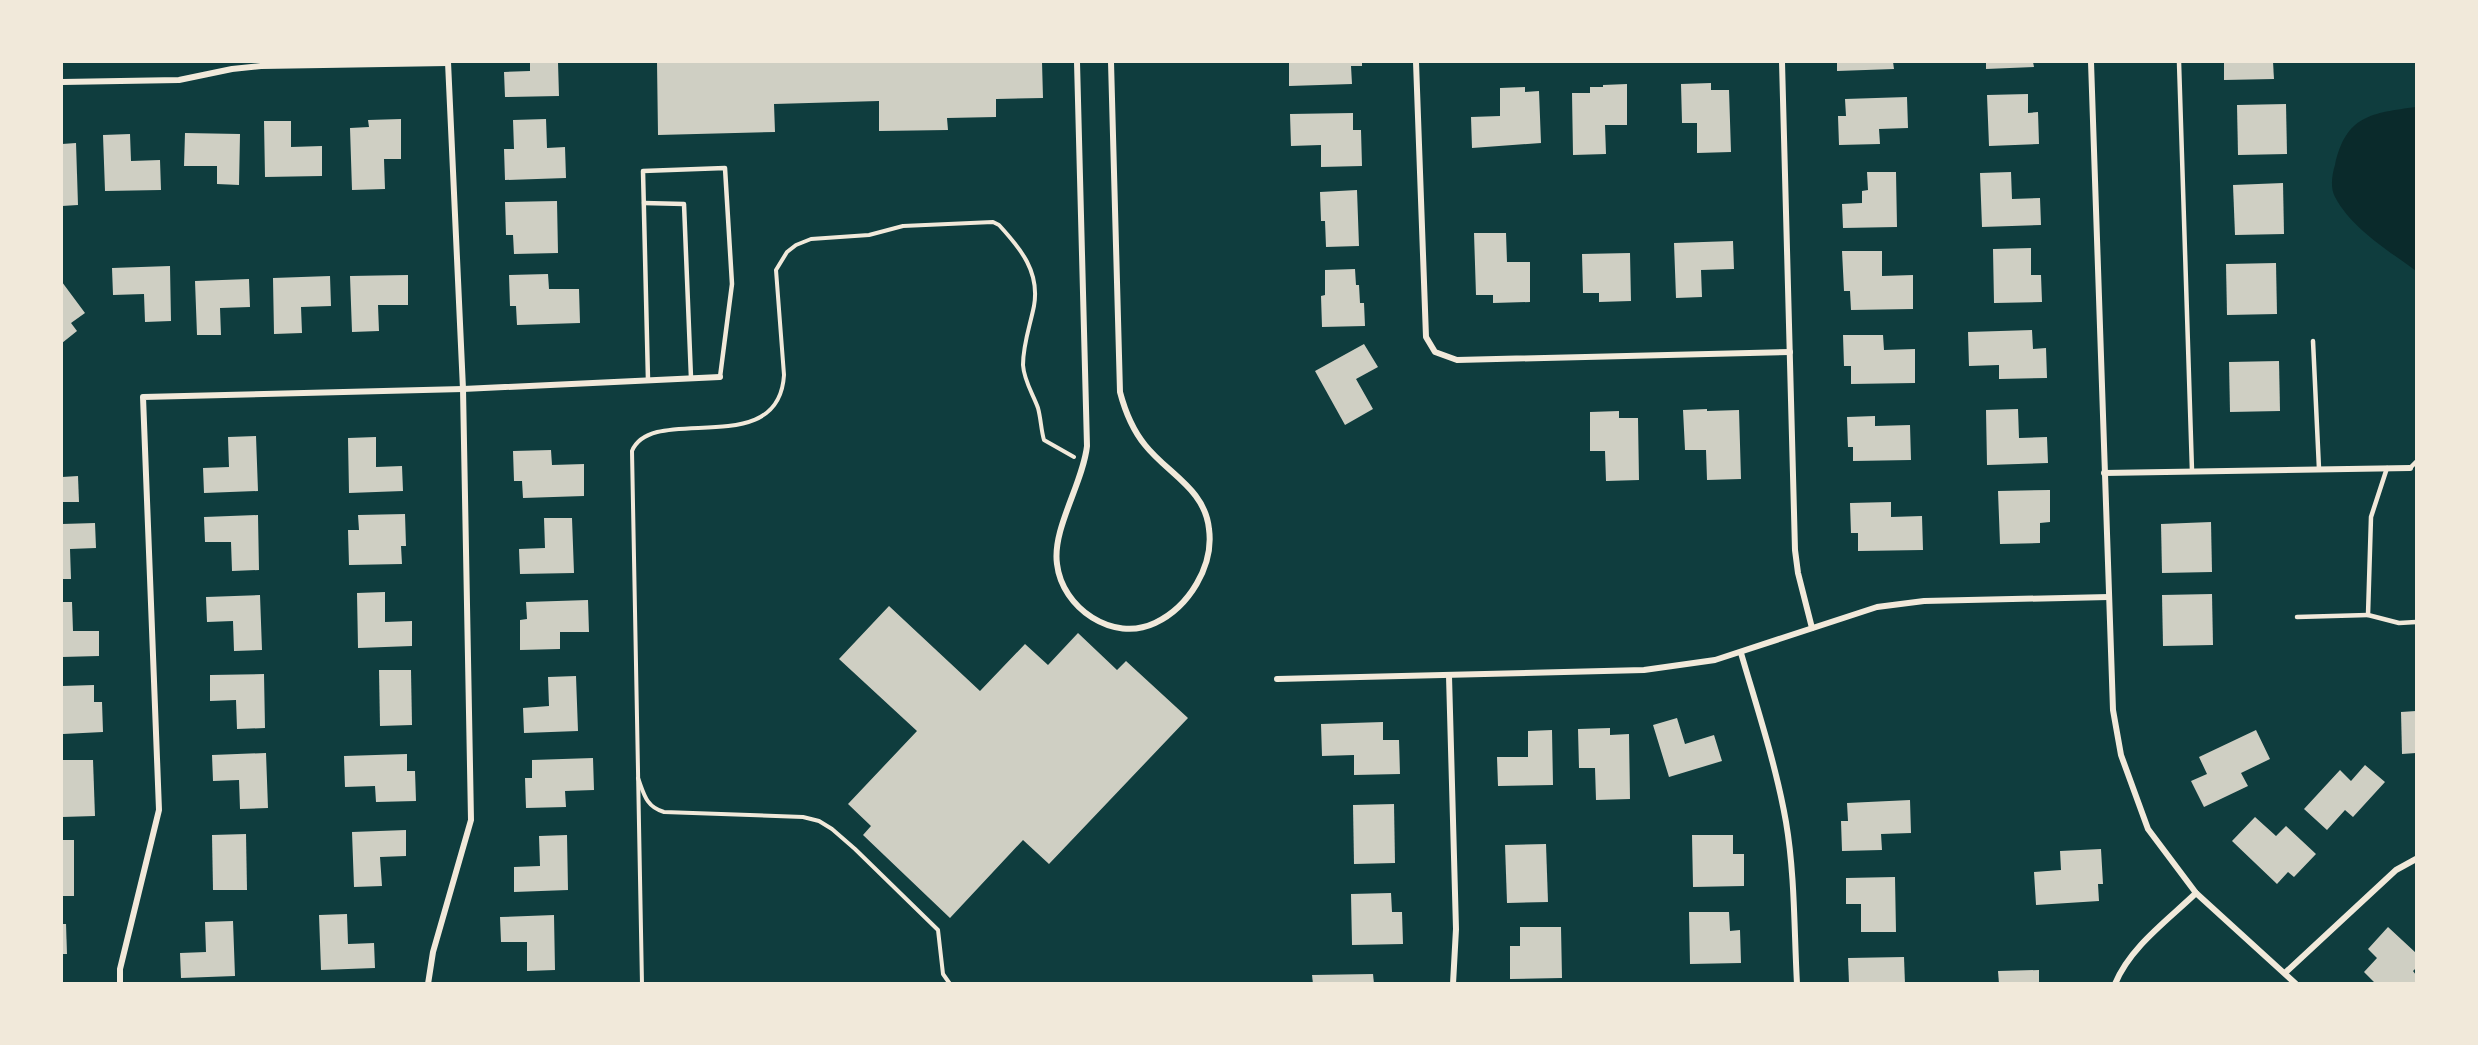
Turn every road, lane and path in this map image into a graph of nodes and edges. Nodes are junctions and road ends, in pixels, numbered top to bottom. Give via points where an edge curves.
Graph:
1 (448, 62) edge
2 (1077, 62) edge
3 (1111, 62) edge
4 (1416, 62) edge
5 (1782, 62) edge
6 (2091, 62) edge
7 (2180, 62) edge
8 (62, 82) edge
9 (644, 203) junction
10 (2313, 341) dead end
11 (1790, 351) junction
12 (720, 377) joint
13 (691, 378) junction
14 (648, 380) junction
15 (463, 389) junction
16 (1085, 462) junction
17 (2416, 462) edge
18 (2387, 468) junction
19 (2410, 468) joint
20 (2319, 469) junction
21 (2192, 471) junction
22 (2104, 473) junction
23 (2109, 597) junction
24 (2368, 615) junction
25 (2297, 617) dead end
26 (2416, 622) edge
27 (1812, 628) junction
28 (1741, 653) junction
29 (1449, 676) junction
30 (1277, 679) dead end
31 (636, 774) junction
32 (2416, 859) edge
33 (2196, 892) junction
34 (2286, 972) junction
35 (120, 984) edge
36 (428, 984) edge
37 (642, 984) edge
38 (950, 984) edge
39 (1454, 984) edge
40 (1797, 984) edge
41 (2115, 984) edge
42 (2296, 984) edge

1 - 8 street via 261,66 179,80
1 - 15 street
2 - 16 street via 1088,423
3 - 16 street via 1120,392 1134,430 1146,447 1198,496 1210,530 1206,563 1199,580 1189,595 1155,623 1117,627 1100,621 1080,610 1059,579 1056,551
4 - 11 street via 1426,337 1435,351 1457,360
5 - 11 street
6 - 22 street
7 - 21 lane
9 - 12 lane via 643,171 725,168 732,284
9 - 13 lane via 684,204
9 - 14 lane
10 - 20 lane
11 - 27 street via 1795,550
12 - 13 street
13 - 14 street
14 - 15 street
15 - 35 street via 143,397 159,810 120,969
15 - 36 street via 471,820 433,952
16 - 31 path via 1044,440 1023,366 1025,334 1034,306 1034,276 1029,262 999,225 993,222 903,226 869,235 811,239 796,244 776,270 784,375 773,405 748,423 642,436 632,451
17 - 19 lane
18 - 19 street
18 - 20 street
18 - 24 lane via 2371,517
20 - 21 street
21 - 22 street
22 - 23 street
23 - 27 street via 1924,601 1877,607
23 - 33 street via 2112,710 2121,755 2148,829
24 - 25 lane
24 - 26 lane via 2399,623
27 - 28 street
28 - 29 street via 1644,670
28 - 40 street via 1786,824
29 - 30 street
29 - 39 street via 1456,918
31 - 37 path
31 - 38 path via 646,801 653,809 664,812 803,817 819,821 855,849 938,930 943,974
32 - 34 street via 2396,870
33 - 34 street
33 - 41 street via 2140,946
34 - 42 street

